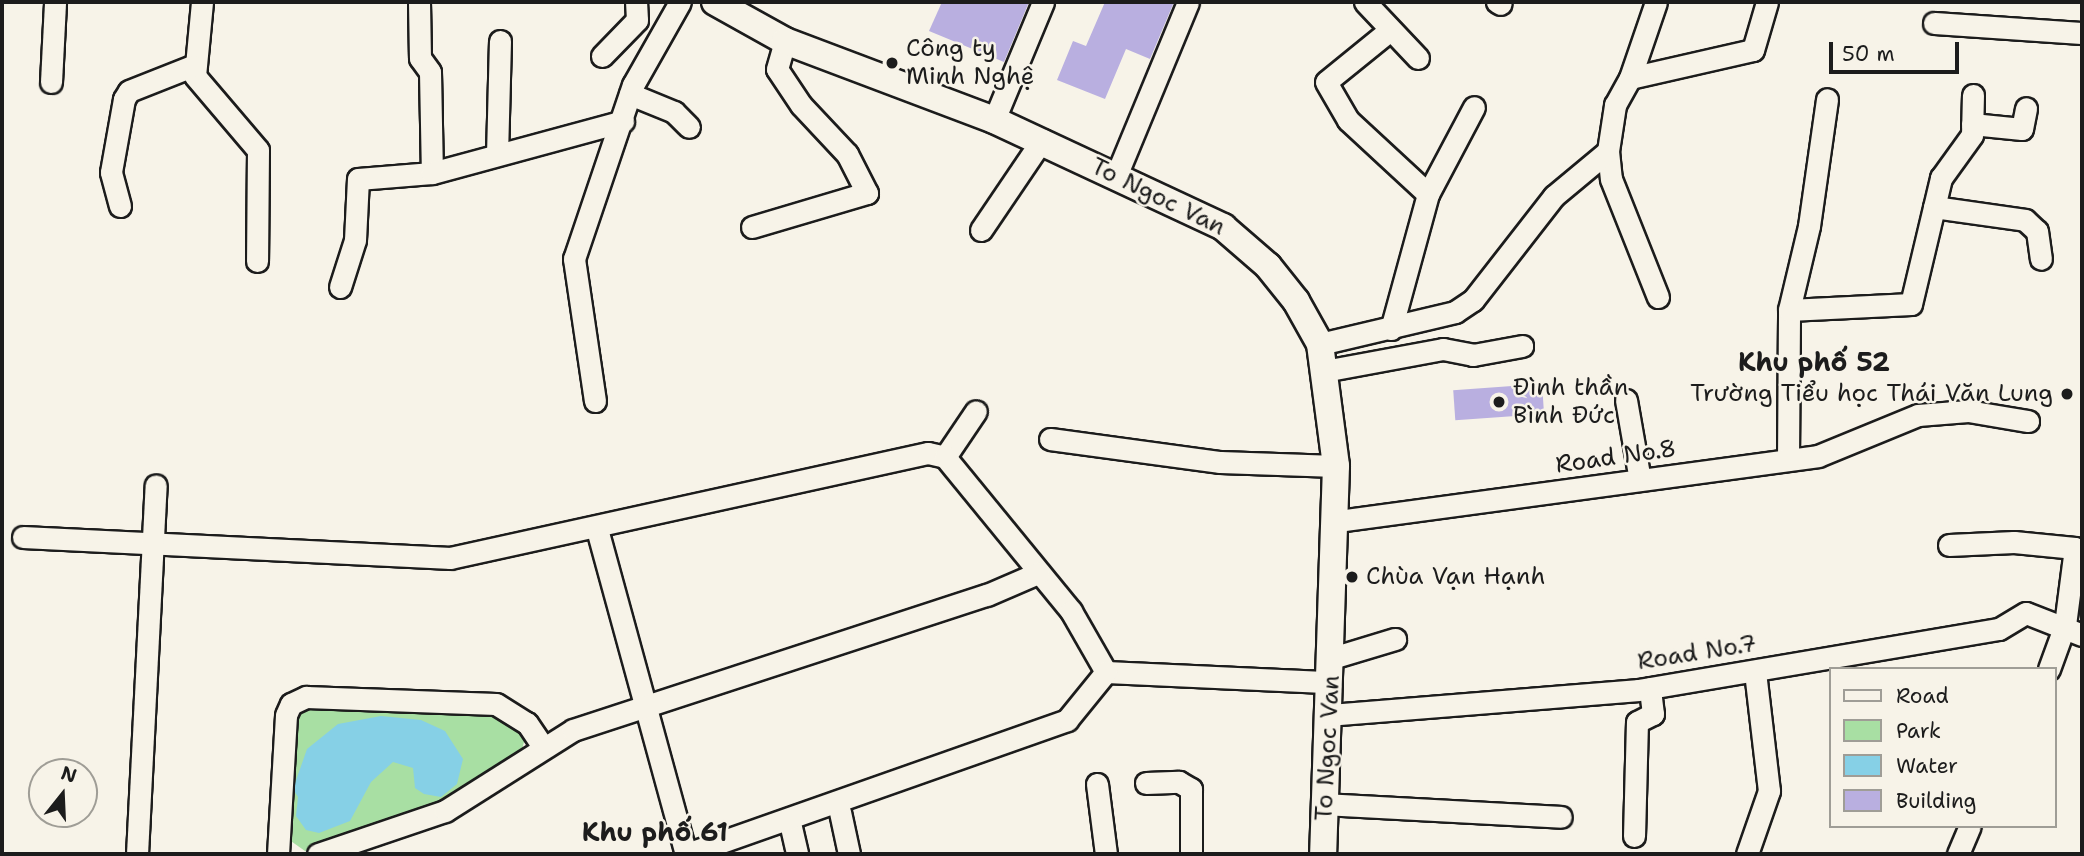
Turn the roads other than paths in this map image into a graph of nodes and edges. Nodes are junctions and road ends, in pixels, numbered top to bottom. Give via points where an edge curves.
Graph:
1 (55, 2) edge
2 (202, 2) edge
3 (419, 2) edge
4 (636, 2) edge
5 (680, 2) edge
6 (716, 2) edge
7 (1043, 2) edge
8 (1188, 2) edge
9 (1365, 2) edge
10 (1656, 2) edge
11 (1767, 2) edge
12 (1934, 23) dead end
13 (1390, 30) junction
14 (2082, 33) edge
15 (500, 41) dead end
16 (785, 41) junction
17 (602, 56) dead end
18 (1418, 58) dead end
19 (192, 66) junction
20 (1630, 78) junction
21 (51, 82) dead end
22 (630, 94) junction
23 (1973, 95) dead end
24 (1827, 99) dead end
25 (1474, 107) dead end
26 (2026, 108) dead end
27 (994, 120) junction
28 (623, 121) junction
29 (1972, 124) junction
30 (689, 127) dead end
31 (1042, 140) junction
32 (1608, 151) junction
33 (497, 155) junction
34 (432, 173) junction
35 (1116, 176) junction
36 (1428, 194) junction
37 (120, 206) dead end
38 (1934, 207) junction
39 (752, 227) dead end
40 (981, 230) dead end
41 (2041, 259) dead end
42 (257, 261) dead end
43 (340, 287) dead end
44 (1658, 297) dead end
45 (1788, 310) junction
46 (1391, 329) junction
47 (1320, 344) junction
48 (1522, 346) dead end
49 (1324, 371) junction
50 (1626, 400) dead end
51 (595, 401) dead end
52 (976, 411) dead end
53 (2028, 421) dead end
54 (1050, 439) dead end
55 (945, 457) junction
56 (1788, 460) junction
57 (1336, 466) junction
58 (1640, 480) junction
59 (156, 485) dead end
60 (1338, 521) junction
61 (597, 529) junction
62 (23, 537) dead end
63 (151, 544) junction
64 (1949, 545) dead end
65 (1038, 573) junction
66 (2074, 630) edge
67 (1395, 639) dead end
68 (2050, 667) edge
69 (1331, 670) junction
70 (1755, 671) junction
71 (1106, 672) junction
72 (1650, 688) junction
73 (645, 707) junction
74 (1328, 715) junction
75 (543, 747) junction
76 (1146, 783) dead end
77 (1097, 784) dead end
78 (1324, 804) junction
79 (840, 812) dead end
80 (1562, 817) dead end
81 (791, 827) dead end
82 (1969, 828) edge
83 (1634, 836) dead end
84 (137, 854) edge
85 (278, 854) edge
86 (318, 854) edge
87 (687, 854) edge
88 (797, 854) edge
89 (849, 854) edge
90 (1106, 854) edge
91 (1191, 854) edge
92 (1323, 854) edge
93 (1747, 854) edge
94 (1958, 854) edge

1 - 21 street
2 - 19 street
3 - 34 street via 421,58 430,72
4 - 17 street via 637,20
5 - 22 street
6 - 16 main road, To Ngoc Van
7 - 27 street
8 - 35 street
9 - 13 street
10 - 20 street
11 - 20 street via 1753,50
12 - 14 street
13 - 18 street
13 - 36 street via 1326,82 1348,120
15 - 33 street
16 - 27 main road, To Ngoc Van
16 - 39 street via 777,69 801,105 847,154 867,193
19 - 37 street via 130,91 124,99 111,172
19 - 42 street via 195,76 258,150
20 - 32 street via 1615,105
22 - 28 street
22 - 30 street via 674,112
23 - 29 street
24 - 45 street via 1809,226
25 - 36 street
26 - 29 street via 2022,129
27 - 31 main road, To Ngoc Van
28 - 33 street
28 - 51 street via 574,259
29 - 38 street via 1972,135 1941,178
31 - 35 main road, To Ngoc Van
31 - 40 street
32 - 44 street via 1611,179
32 - 46 street via 1554,196 1473,300 1455,312
33 - 34 street
34 - 43 street via 358,179 355,240
35 - 47 main road, To Ngoc Van via 1240,240 1296,301
36 - 46 street
38 - 41 street via 2025,220 2037,231
38 - 45 street via 1911,304
45 - 56 street
46 - 47 street
47 - 49 main road, To Ngoc Van
48 - 49 street via 1474,355 1443,349
49 - 57 main road, To Ngoc Van
50 - 58 street
52 - 55 street
53 - 56 street, Road No.8 via 1968,411 1895,422 1870,438
54 - 57 street via 1220,462
55 - 61 street via 912,456
55 - 65 street
56 - 58 street, Road No.8
57 - 60 main road, To Ngoc Van
58 - 60 street, Road No.8
59 - 63 street
60 - 69 main road, To Ngoc Van
61 - 63 street via 450,558
61 - 73 street
62 - 63 street
63 - 84 street
64 - 66 street via 2014,542 2075,548
65 - 71 street via 1071,611
65 - 73 street via 987,595
66 - 68 street
66 - 70 street, Road No.7 via 2025,613 1999,629
67 - 69 street
69 - 71 street
69 - 74 main road, To Ngoc Van
70 - 72 street, Road No.7
70 - 93 street via 1769,792
71 - 87 street via 1067,720
72 - 74 street, Road No.7
72 - 83 street via 1653,714 1637,722
73 - 75 street via 573,730
73 - 87 street
74 - 78 main road, To Ngoc Van
75 - 85 street via 527,723 496,704 306,697 291,704 286,715
75 - 86 street via 444,811
76 - 91 street via 1179,782 1191,789
77 - 90 street
78 - 80 street
78 - 92 main road, To Ngoc Van
79 - 89 street
81 - 88 street
82 - 94 street

